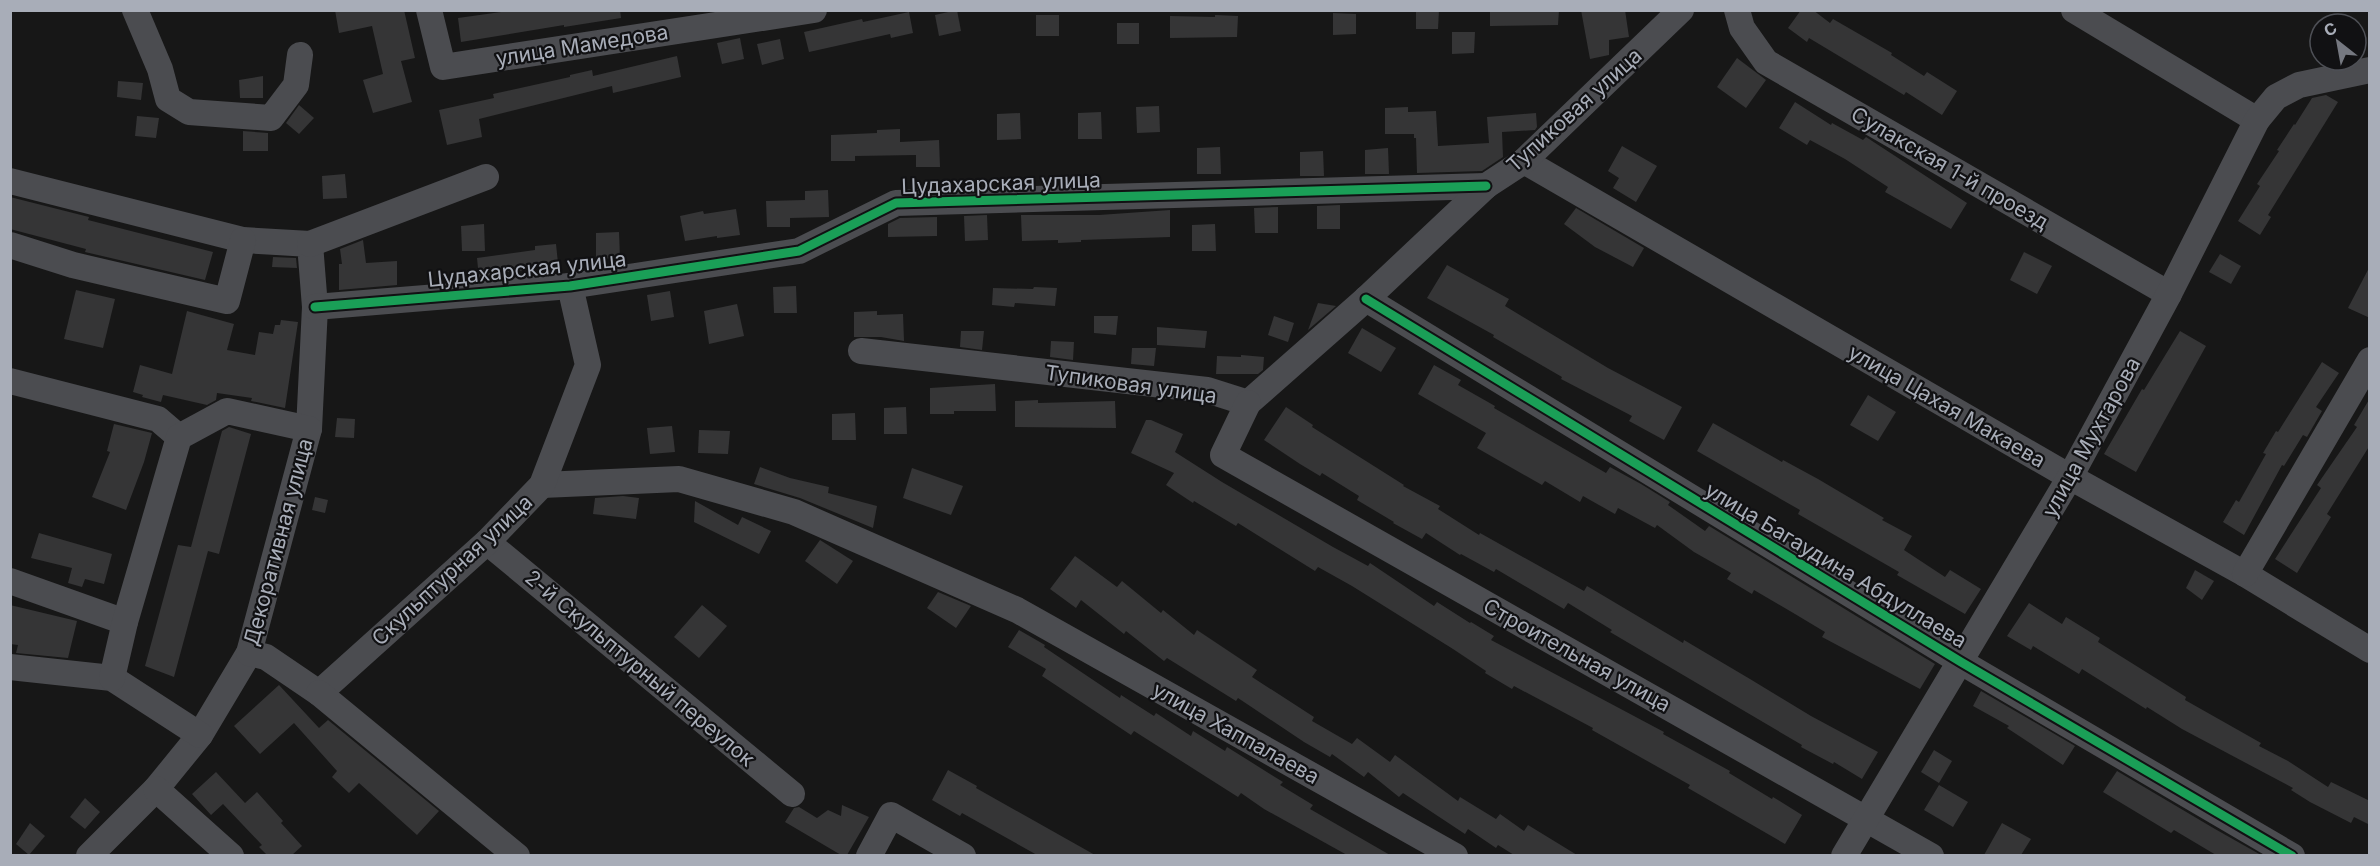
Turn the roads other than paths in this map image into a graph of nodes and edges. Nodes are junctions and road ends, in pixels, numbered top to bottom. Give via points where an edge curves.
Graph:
1 (135, 10) edge
2 (429, 10) edge
3 (814, 10) edge
4 (1682, 10) edge
5 (2074, 10) edge
6 (700, 19) edge
7 (1740, 19) edge
8 (300, 55) dead end
9 (2370, 70) edge
10 (2257, 120) junction
11 (1524, 161) junction
12 (486, 177) dead end
13 (10, 181) edge
14 (1486, 186) junction
15 (1440, 187) junction
16 (1449, 220) junction
17 (243, 240) junction
18 (310, 244) junction
19 (10, 245) edge
20 (570, 286) junction
21 (2169, 294) junction
22 (1366, 299) junction
23 (315, 307) junction
24 (861, 351) dead end
25 (2370, 360) edge
26 (10, 381) edge
27 (1248, 403) junction
28 (309, 429) junction
29 (179, 437) junction
30 (2070, 477) junction
31 (542, 485) junction
32 (487, 542) junction
33 (2245, 574) junction
34 (10, 581) edge
35 (125, 622) junction
36 (2370, 650) edge
37 (249, 653) junction
38 (1961, 662) junction
39 (11, 670) edge
40 (112, 678) junction
41 (319, 693) junction
42 (200, 735) junction
43 (156, 789) junction
44 (792, 794) dead end
45 (1867, 818) junction
46 (89, 855) edge
47 (231, 855) edge
48 (517, 855) edge
49 (869, 855) edge
50 (963, 855) edge
51 (1455, 855) edge
52 (1844, 855) edge
53 (1931, 855) edge
54 (2292, 855) edge

1 - 8 street via 168,99 189,112 271,118 297,85
2 - 6 street, улица Мамедова via 443,67
3 - 6 street, улица Мамедова
4 - 11 street, Тупиковая улица
5 - 10 street
7 - 21 street, Сулакская 1-й проезд via 1766,62
9 - 10 street, улица Мухтарова via 2299,85 2276,97
10 - 21 street, улица Мухтарова
11 - 14 street, Тупиковая улица
11 - 30 street, улица Цахая Макаева
12 - 18 street
13 - 17 street
14 - 15 street, Цудахарская улица
14 - 16 street, Тупиковая улица
15 - 16 street
15 - 20 street, Цудахарская улица via 896,203 799,251
16 - 22 street, Тупиковая улица
17 - 18 street
17 - 19 street via 227,301 73,265
18 - 23 street, Декоративная улица
20 - 23 street, Цудахарская улица
20 - 31 street, Скульптурная улица via 588,365
21 - 30 street, улица Мухтарова
22 - 27 street, Тупиковая улица
22 - 38 street, улица Багаудина Абдуллаева
23 - 28 street, Декоративная улица
24 - 27 street, Тупиковая улица via 1207,390
25 - 33 street
26 - 29 street via 158,419
27 - 45 street, Строительная улица via 1223,455
28 - 29 street via 227,411
28 - 37 street, Декоративная улица
29 - 35 street
30 - 33 street, улица Цахая Макаева
30 - 38 street, улица Мухтарова
31 - 32 street, Скульптурная улица
31 - 51 street, улица Хаппалаева via 679,479 794,512 1017,610
32 - 41 street, Скульптурная улица
32 - 44 street, 2-й Скульптурный переулок
33 - 36 street, улица Цахая Макаева
34 - 35 street
35 - 40 street
37 - 41 street via 266,657
37 - 42 street, Декоративная улица
38 - 45 street, улица Мухтарова
38 - 54 street, улица Багаудина Абдуллаева
39 - 40 street
40 - 42 street
41 - 48 street
42 - 43 street, Декоративная улица
43 - 46 street, Декоративная улица
43 - 47 street
45 - 52 street, улица Мухтарова
45 - 53 street, Строительная улица
49 - 50 street via 891,815

